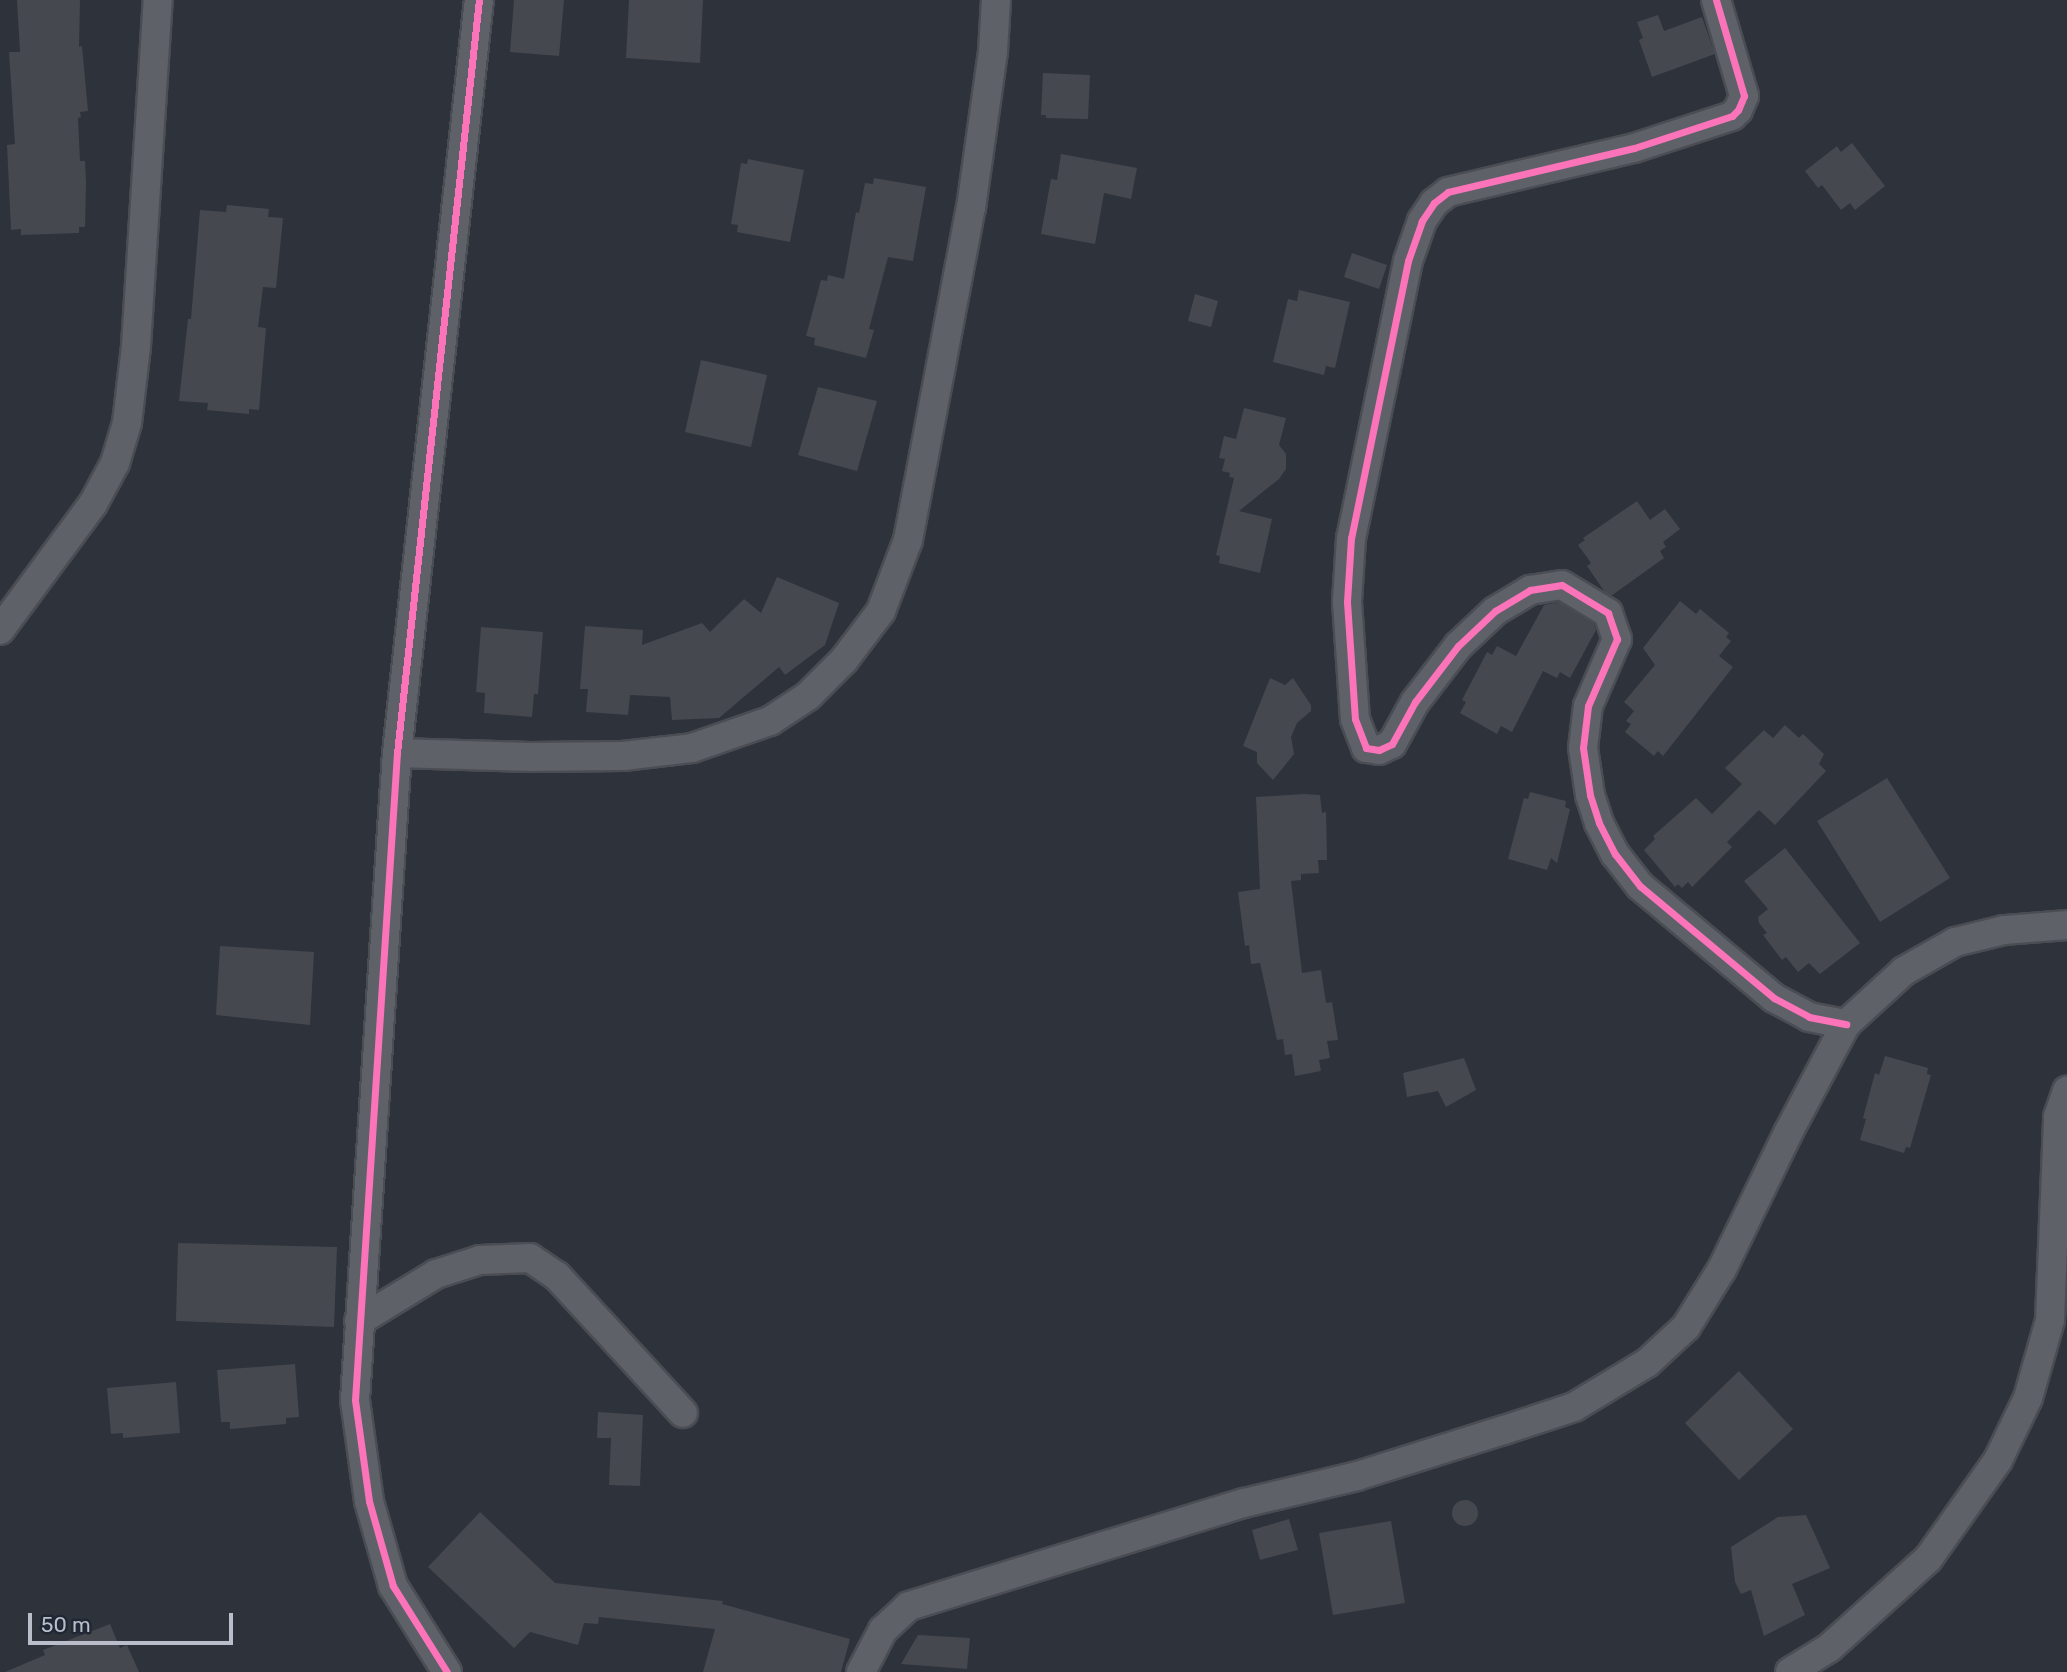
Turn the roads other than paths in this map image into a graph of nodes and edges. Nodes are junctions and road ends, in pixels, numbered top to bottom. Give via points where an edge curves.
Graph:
1 (158, 0) edge
2 (479, 0) edge
3 (996, 0) edge
4 (1716, 0) edge
5 (0, 631) edge
6 (397, 753) junction
7 (2067, 925) edge
8 (1846, 1024) junction
9 (2067, 1091) edge
10 (359, 1321) junction
11 (683, 1413) dead end
12 (447, 1672) edge
13 (861, 1672) edge
14 (1790, 1672) edge

1 - 5 street via 127,423 115,463 93,504
2 - 6 street
3 - 6 street via 971,208 908,540 881,611 844,660 808,696 770,721 692,748 583,756
4 - 8 street via 1744,96 1732,116 1634,148 1448,192 1422,221 1408,261 1352,538 1347,602 1355,719 1366,748 1379,750 1392,744 1415,702 1458,646 1530,590 1562,584 1608,613 1617,639 1588,706 1583,748 1590,795 1615,854 1640,886 1774,998 1809,1017
6 - 10 street
7 - 8 street via 2004,930 1955,942 1904,971
8 - 13 street via 1722,1269 1686,1327 1647,1363 1574,1407 1357,1476 1232,1507 909,1606 883,1630
9 - 14 street via 2058,1117 2050,1320 2028,1398 1998,1460 1928,1559 1829,1648
10 - 11 street via 436,1273 480,1259 530,1258 557,1276
10 - 12 street via 355,1400 369,1501 393,1586

